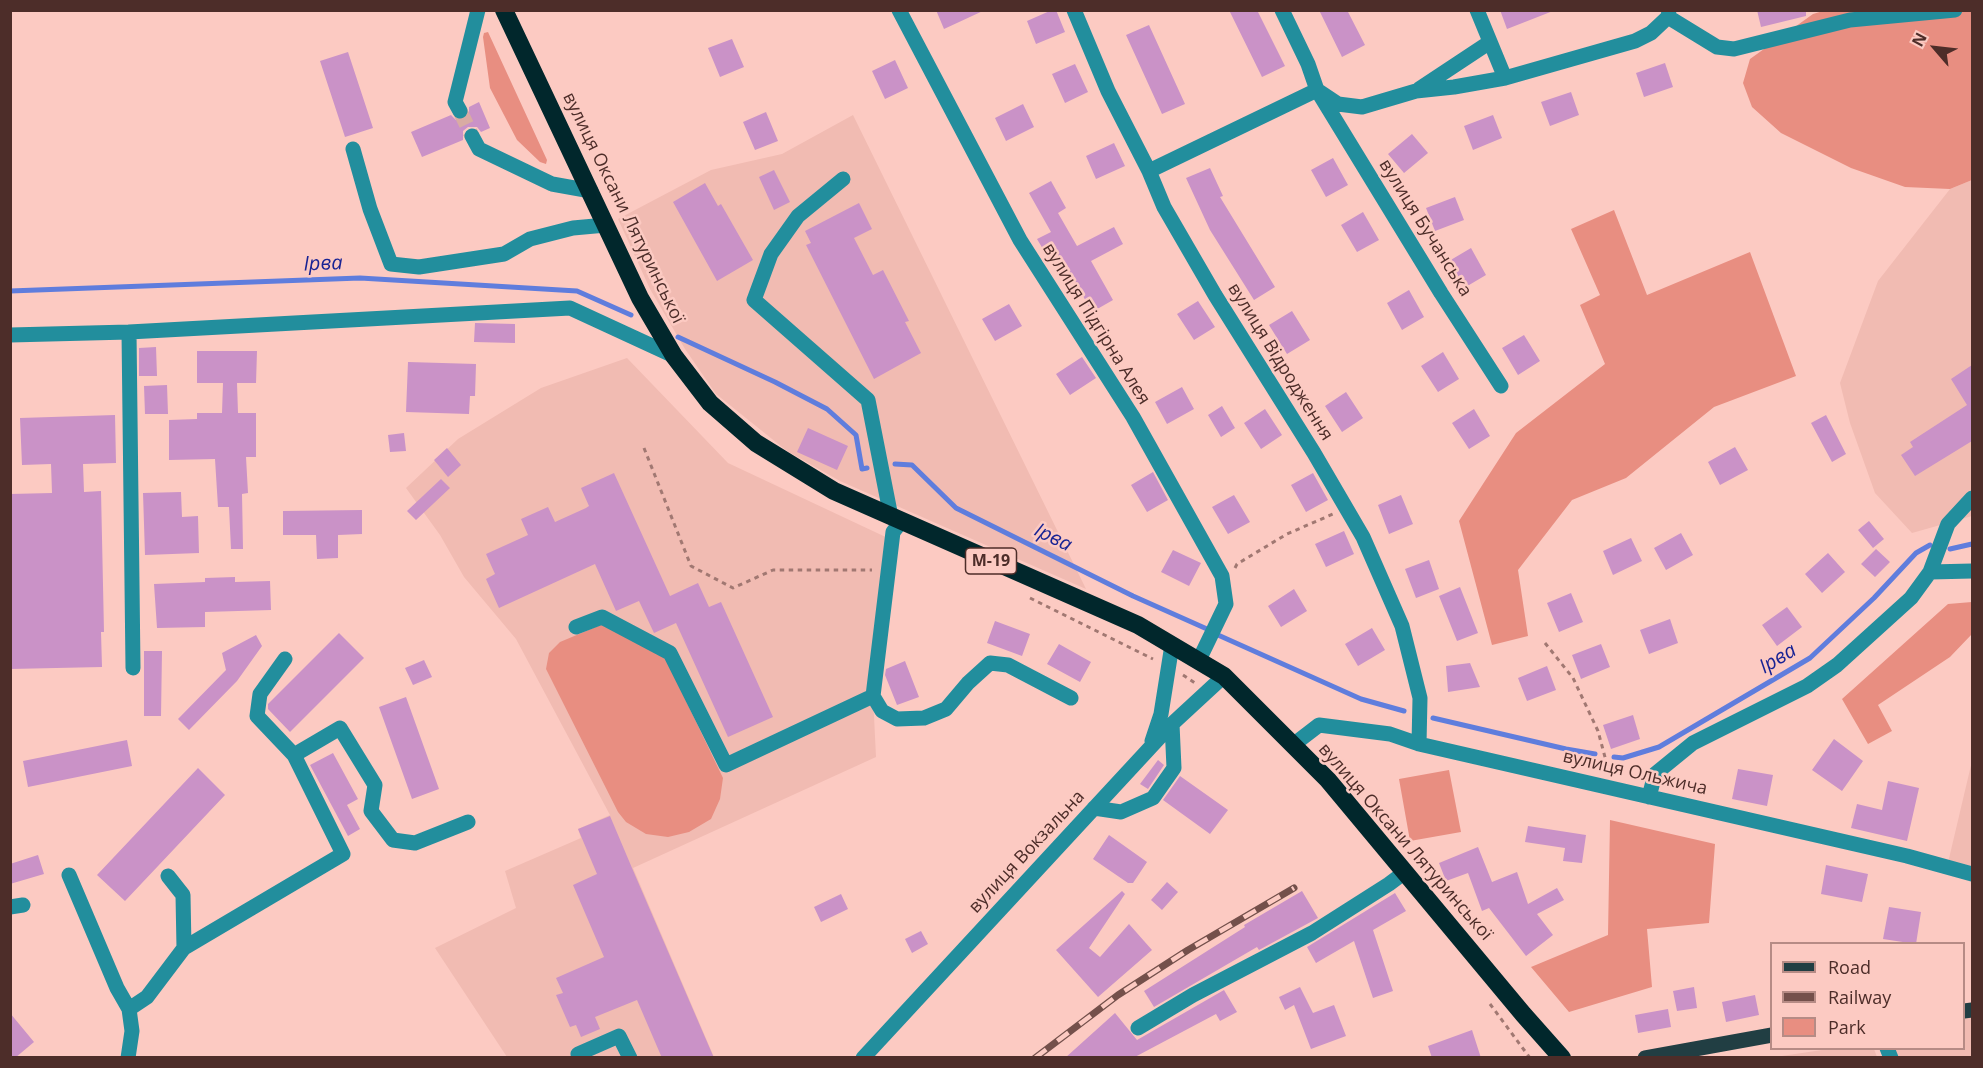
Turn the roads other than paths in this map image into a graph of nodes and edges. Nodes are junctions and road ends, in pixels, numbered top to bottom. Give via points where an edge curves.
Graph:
1 (478, 10) edge
2 (504, 10) edge
3 (898, 10) edge
4 (1074, 10) edge
5 (1282, 10) edge
6 (1477, 10) edge
7 (1955, 10) edge
8 (1669, 14) edge
9 (1490, 42) junction
10 (1505, 78) junction
11 (1317, 90) junction
12 (1416, 91) junction
13 (460, 111) tunnel mouth
14 (472, 136) tunnel mouth
15 (353, 149) dead end
16 (1149, 171) junction
17 (843, 179) dead end
18 (591, 191) junction
19 (606, 225) junction
20 (129, 332) junction
21 (10, 335) edge
22 (674, 356) junction
23 (1501, 386) dead end
24 (1972, 498) edge
25 (896, 519) junction
26 (1972, 571) edge
27 (1930, 572) junction
28 (576, 627) dead end
29 (1172, 645) junction
30 (285, 659) dead end
31 (1199, 660) junction
32 (133, 668) dead end
33 (1224, 676) junction
34 (873, 696) junction
35 (1071, 698) dead end
36 (1172, 724) junction
37 (1419, 744) junction
38 (1293, 745) junction
39 (1149, 749) junction
40 (294, 755) junction
41 (1649, 797) junction
42 (1094, 808) junction
43 (468, 822) dead end
44 (1405, 872) junction
45 (1972, 874) edge
46 (69, 875) dead end
47 (168, 876) dead end
48 (184, 948) junction
49 (129, 1009) junction
50 (1138, 1028) dead end
51 (1770, 1035) edge
52 (578, 1054) dead end
53 (128, 1058) edge
54 (630, 1058) edge
55 (863, 1058) edge
56 (1562, 1058) edge
57 (1645, 1058) edge

1 - 13 street via 455,102
2 - 18 highway, вулиця Оксани Лятуринської / М-19
3 - 31 street, вулиця Підгірна Алея via 1020,240 1133,417 1222,576 1226,604
4 - 16 street, вулиця Відродження via 1108,91
5 - 11 street, вулиця Бучанська
6 - 9 street
7 - 8 street via 1850,20 1734,49 1717,47
8 - 10 street via 1651,33 1635,41
9 - 10 street
9 - 12 street
10 - 12 street
11 - 12 street via 1338,104 1362,107
11 - 16 street
11 - 23 street, вулиця Бучанська
14 - 18 street via 478,149 552,184
15 - 19 street via 391,264 419,267 504,254 530,239 573,228
16 - 37 street, вулиця Відродження via 1164,207 1363,537 1402,626 1420,698
17 - 25 street via 798,216 771,254 754,300 868,400
18 - 19 highway, вулиця Оксани Лятуринської / М-19
19 - 22 highway, вулиця Оксани Лятуринської / М-19 via 640,298
20 - 21 street
20 - 22 street via 570,308
20 - 32 street
22 - 25 highway, вулиця Оксани Лятуринської / М-19 via 710,403 756,443 834,491
24 - 27 street via 1948,524
25 - 29 highway, вулиця Оксани Лятуринської / М-19 via 1138,626
25 - 34 street
26 - 27 street
27 - 41 street via 1911,598 1837,665 1807,686 1693,743 1656,774
28 - 34 street via 602,617 670,652 726,765
29 - 31 highway, вулиця Оксани Лятуринської / М-19
29 - 39 street via 1161,714
30 - 40 street via 260,693 258,716
31 - 33 highway, вулиця Оксани Лятуринської / М-19
33 - 36 street, вулиця Вокзальна
33 - 38 highway, вулиця Оксани Лятуринської / М-19
34 - 35 street via 882,711 897,719 924,718 946,709 990,663 1008,665
36 - 39 street, вулиця Вокзальна
36 - 42 street via 1174,768 1154,798 1120,812
37 - 38 street, вулиця Ольжича via 1390,734 1319,725
37 - 41 street, вулиця Ольжича
38 - 44 highway, вулиця Оксани Лятуринської / М-19 via 1328,780
39 - 42 street, вулиця Вокзальна
40 - 43 street via 340,728 375,785 371,811 393,840 415,843
40 - 48 street via 343,854
41 - 45 street, вулиця Ольжича
42 - 55 street, вулиця Вокзальна
44 - 50 street via 1312,933
44 - 56 highway, вулиця Оксани Лятуринської / М-19
46 - 49 street
47 - 48 street via 183,895
48 - 49 street via 147,997
49 - 53 street via 132,1031
51 - 57 main road
52 - 54 street via 620,1036

